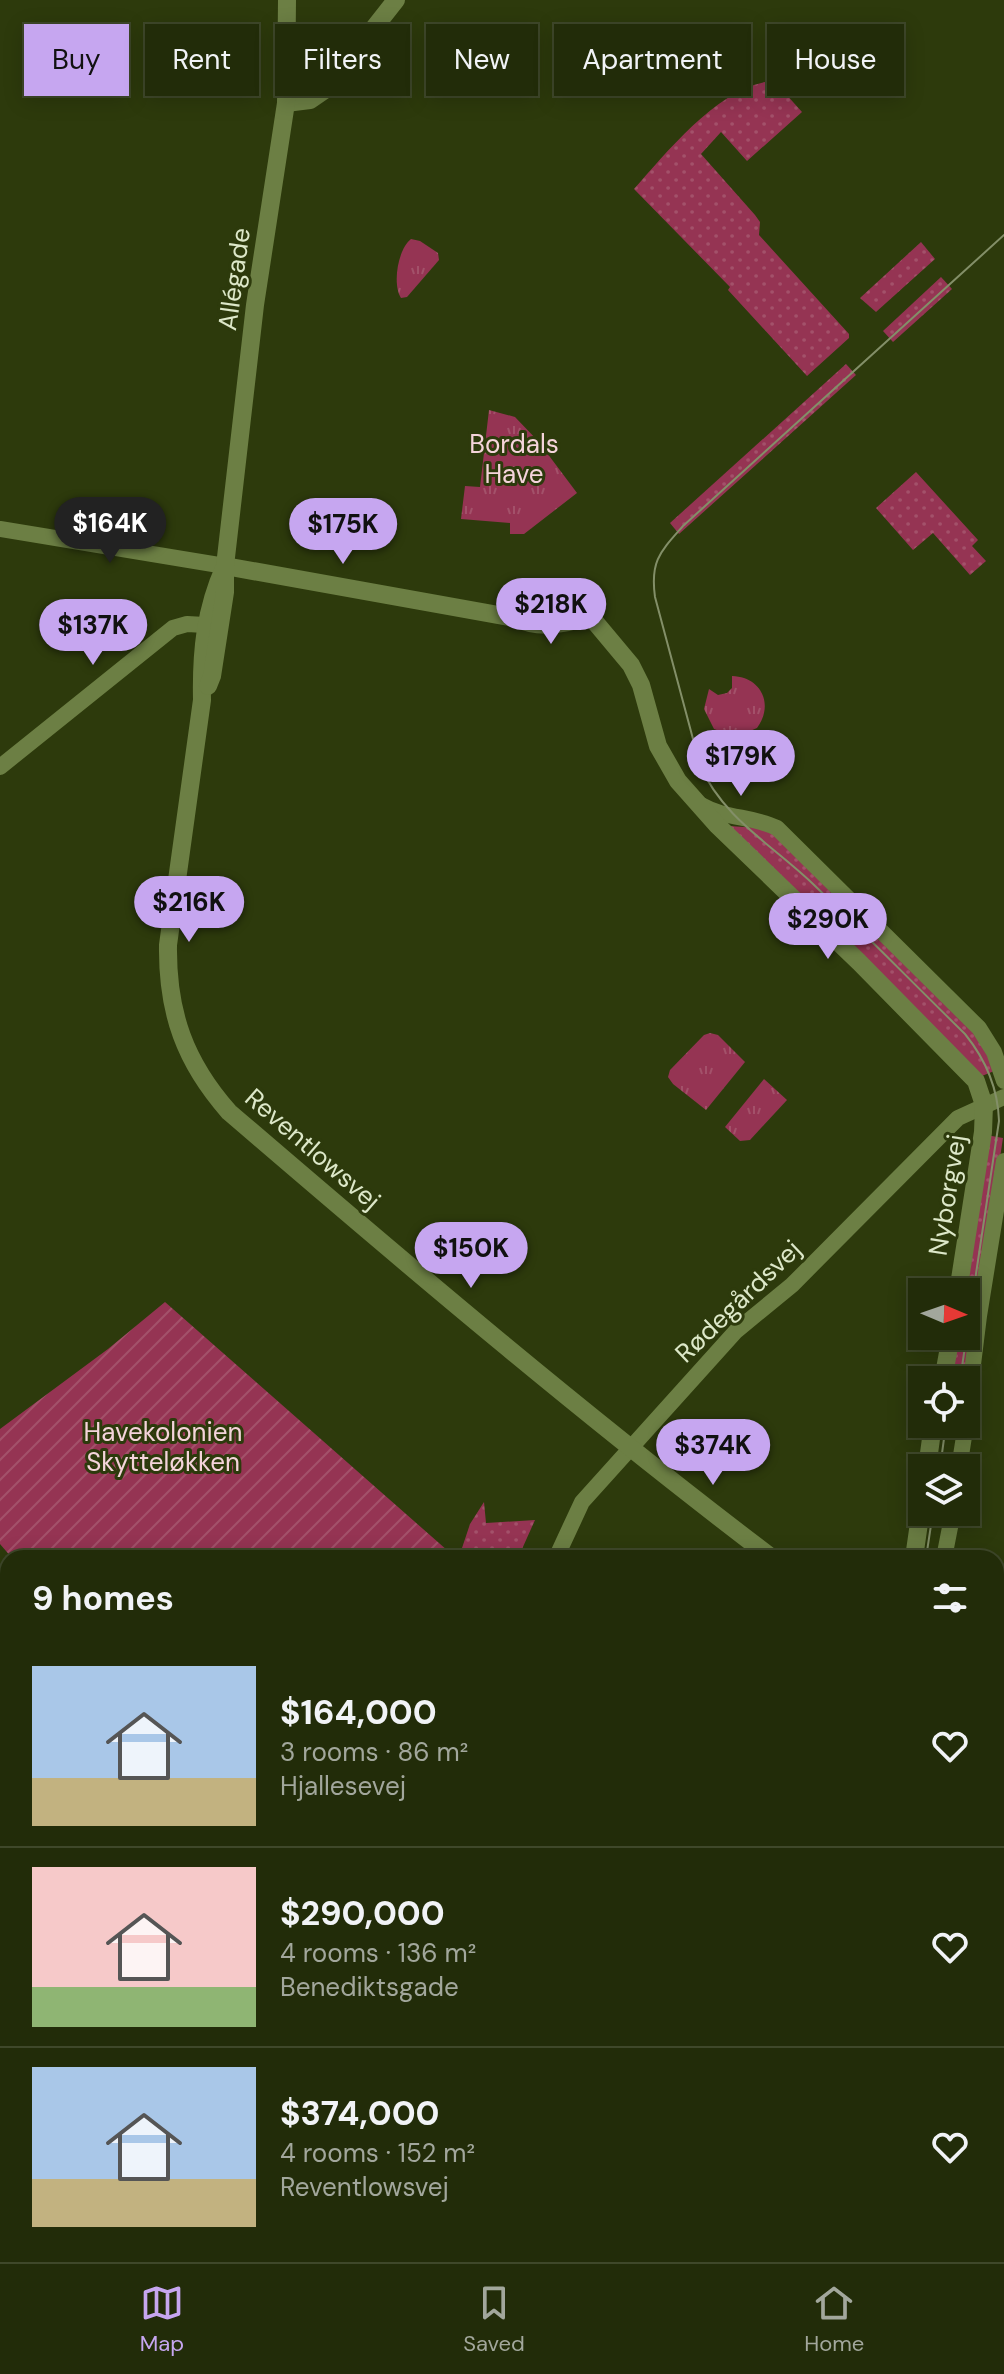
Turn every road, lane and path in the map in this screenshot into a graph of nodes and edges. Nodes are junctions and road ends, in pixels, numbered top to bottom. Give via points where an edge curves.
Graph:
1 (287, 0) edge
2 (396, 0) edge
3 (286, 103) junction
4 (0, 529) edge
5 (225, 566) junction
6 (591, 616) junction
7 (515, 618) junction
8 (205, 625) junction
9 (202, 700) junction
10 (0, 767) edge
11 (700, 805) junction
12 (1004, 1081) edge
13 (1004, 1097) edge
14 (984, 1105) junction
15 (1004, 1161) edge
16 (960, 1278) edge
17 (973, 1366) edge
18 (629, 1449) junction
19 (919, 1526) edge
20 (950, 1526) edge
21 (560, 1550) edge
22 (762, 1550) edge
23 (915, 1550) edge
24 (946, 1550) edge

1 - 3 main road, Allégade
2 - 3 main road via 326,89 310,100
3 - 5 main road, Allégade via 255,305
4 - 5 street
5 - 7 main road
5 - 8 main road, Reventlowsvej
5 - 9 main road, Reventlowsvej via 212,676
6 - 7 main road via 547,626
6 - 7 main road via 575,598
6 - 11 main road via 631,665 658,746 678,781
8 - 9 main road, Reventlowsvej
8 - 10 street via 173,628
9 - 18 main road, Reventlowsvej via 167,973 182,1041 207,1086 229,1112
11 - 12 street via 777,828 979,1028
11 - 14 main road via 961,1063 976,1081
13 - 14 street, Rødegårdsvej
14 - 16 main road, Nyborgvej
14 - 18 street, Rødegårdsvej via 958,1118 792,1285 736,1331
15 - 17 street, Nyborgvej
18 - 21 street, Rødegårdsvej via 582,1502
18 - 22 main road, Reventlowsvej
19 - 23 main road
20 - 24 street

